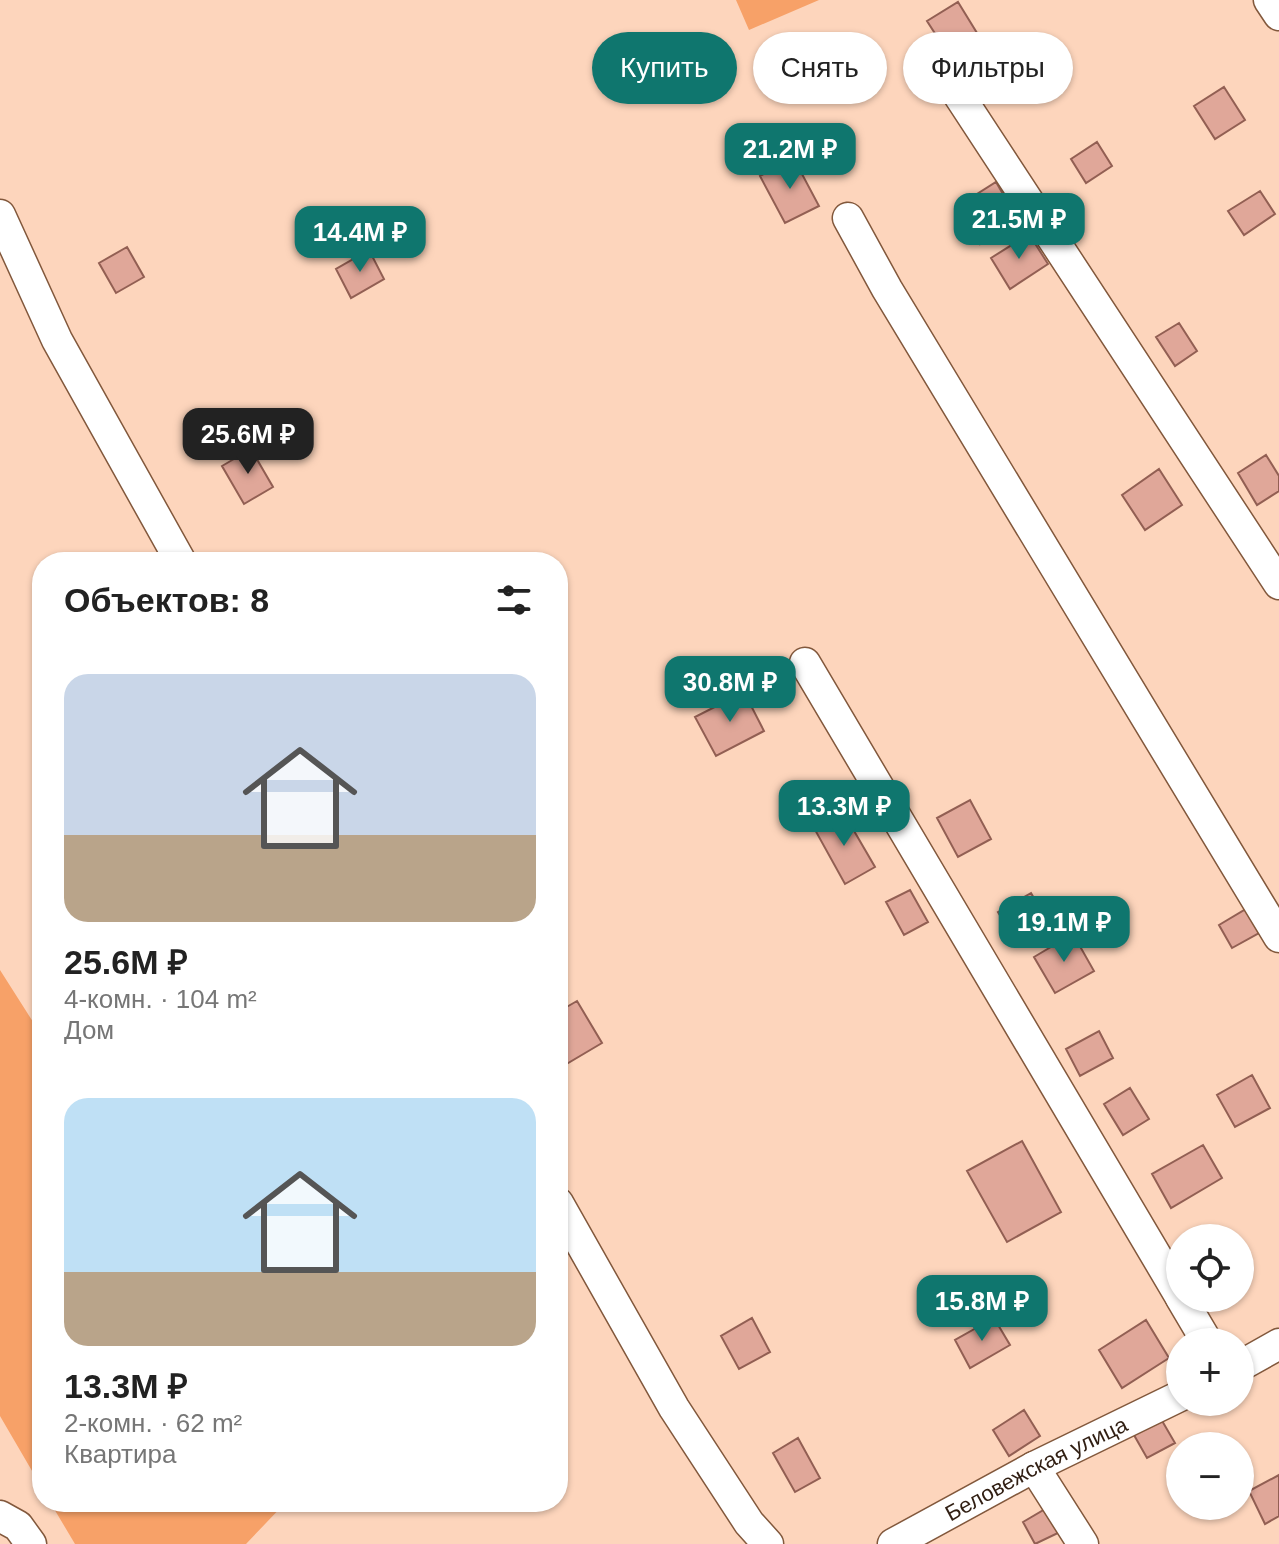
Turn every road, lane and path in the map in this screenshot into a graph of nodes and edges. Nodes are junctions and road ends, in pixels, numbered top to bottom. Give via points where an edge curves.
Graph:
1 (1269, 0) edge
2 (1279, 15) edge
3 (965, 104) edge
4 (0, 215) edge
5 (848, 218) dead end
6 (175, 552) edge
7 (1279, 584) edge
8 (805, 663) dead end
9 (1279, 937) edge
10 (568, 1221) edge
11 (1166, 1272) edge
12 (1279, 1344) edge
13 (1254, 1358) edge
14 (1166, 1403) edge
15 (1034, 1467) junction
16 (0, 1516) edge
17 (31, 1544) edge
18 (768, 1544) edge
19 (893, 1544) edge
20 (1083, 1544) edge

1 - 2 street
3 - 7 street
4 - 6 street via 57,340
5 - 9 street
8 - 11 street
10 - 18 street via 674,1408
12 - 13 street
14 - 15 street, Беловежская улица
15 - 19 street, Беловежская улица
15 - 20 street
16 - 17 street via 18,1526

